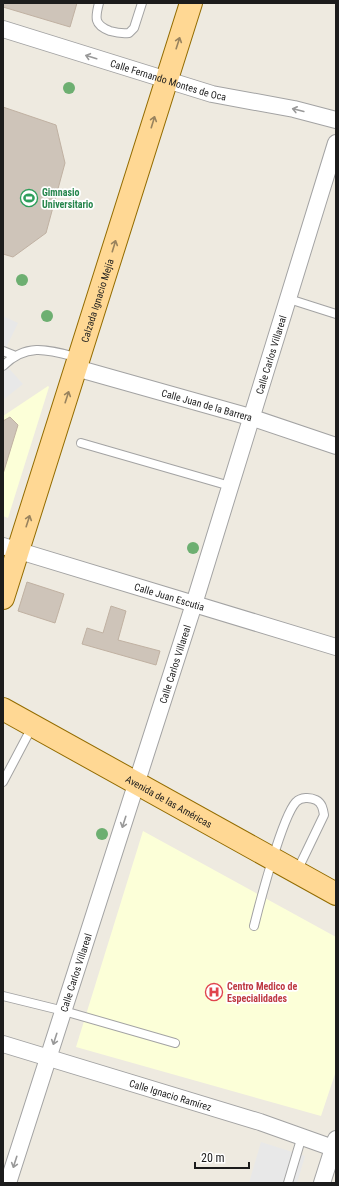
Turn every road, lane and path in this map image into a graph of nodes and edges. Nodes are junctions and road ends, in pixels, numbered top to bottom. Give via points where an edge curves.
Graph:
1 (99, 3) edge
2 (142, 3) edge
3 (191, 3) edge
4 (3, 29) edge
5 (166, 80) junction
6 (336, 120) edge
7 (336, 143) edge
8 (289, 299) junction
9 (336, 314) edge
10 (3, 351) edge
11 (14, 355) junction
12 (78, 363) junction
13 (3, 366) edge
14 (250, 417) junction
15 (81, 443) dead end
16 (336, 446) edge
17 (230, 486) junction
18 (11, 548) edge
19 (3, 598) edge
20 (194, 604) junction
21 (336, 647) edge
22 (3, 709) edge
23 (32, 726) junction
24 (3, 782) edge
25 (136, 784) junction
26 (273, 859) junction
27 (297, 872) junction
28 (336, 894) edge
29 (254, 926) dead end
30 (3, 996) edge
31 (64, 1011) junction
32 (175, 1043) dead end
33 (3, 1044) edge
34 (49, 1058) junction
35 (302, 1136) junction
36 (335, 1145) edge
37 (12, 1182) edge
38 (288, 1183) edge
39 (322, 1183) edge

1 - 2 lane via 96,14 101,28 129,34 134,28
5 -> 3 main road, Calzada Ignacio Mejía
5 -> 4 street, Calle Fernando Montes de Oca
6 -> 5 street, Calle Fernando Montes de Oca via 294,109 212,94
12 -> 5 main road, Calzada Ignacio Mejía
7 - 8 street, Calle Carlos Villareal
8 - 9 lane
8 - 14 street, Calle Carlos Villareal
10 - 11 lane
11 - 12 lane via 46,349
11 - 13 lane
12 - 14 street, Calle Juan de la Barrera
18 -> 12 main road, Calzada Ignacio Mejía
14 - 16 street, Calle Juan de la Barrera
14 - 17 street, Calle Carlos Villareal
15 - 17 lane
17 - 20 street, Calle Carlos Villareal
18 - 19 main road, Calzada Ignacio Mejía
18 - 20 street, Calle Juan Escutia
20 - 21 street, Calle Juan Escutia
20 - 25 street, Calle Carlos Villareal
22 - 23 main road, Avenida de las Américas
23 - 24 lane
23 - 25 main road, Avenida de las Américas
25 - 26 main road, Avenida de las Américas
25 -> 31 street, Calle Carlos Villareal
26 - 27 main road, Avenida de las Américas
26 - 27 lane via 294,805 299,799 316,800 323,807 324,815
26 - 29 lane
27 - 28 main road, Avenida de las Américas
30 - 31 lane
31 - 32 lane
31 -> 34 street, Calle Carlos Villareal
33 - 34 street, Calle Ignacio Ramírez
34 - 35 street, Calle Ignacio Ramírez
34 -> 37 street, Calle Carlos Villareal
35 - 36 street, Calle Ignacio Ramírez
35 - 38 lane
36 - 39 street

